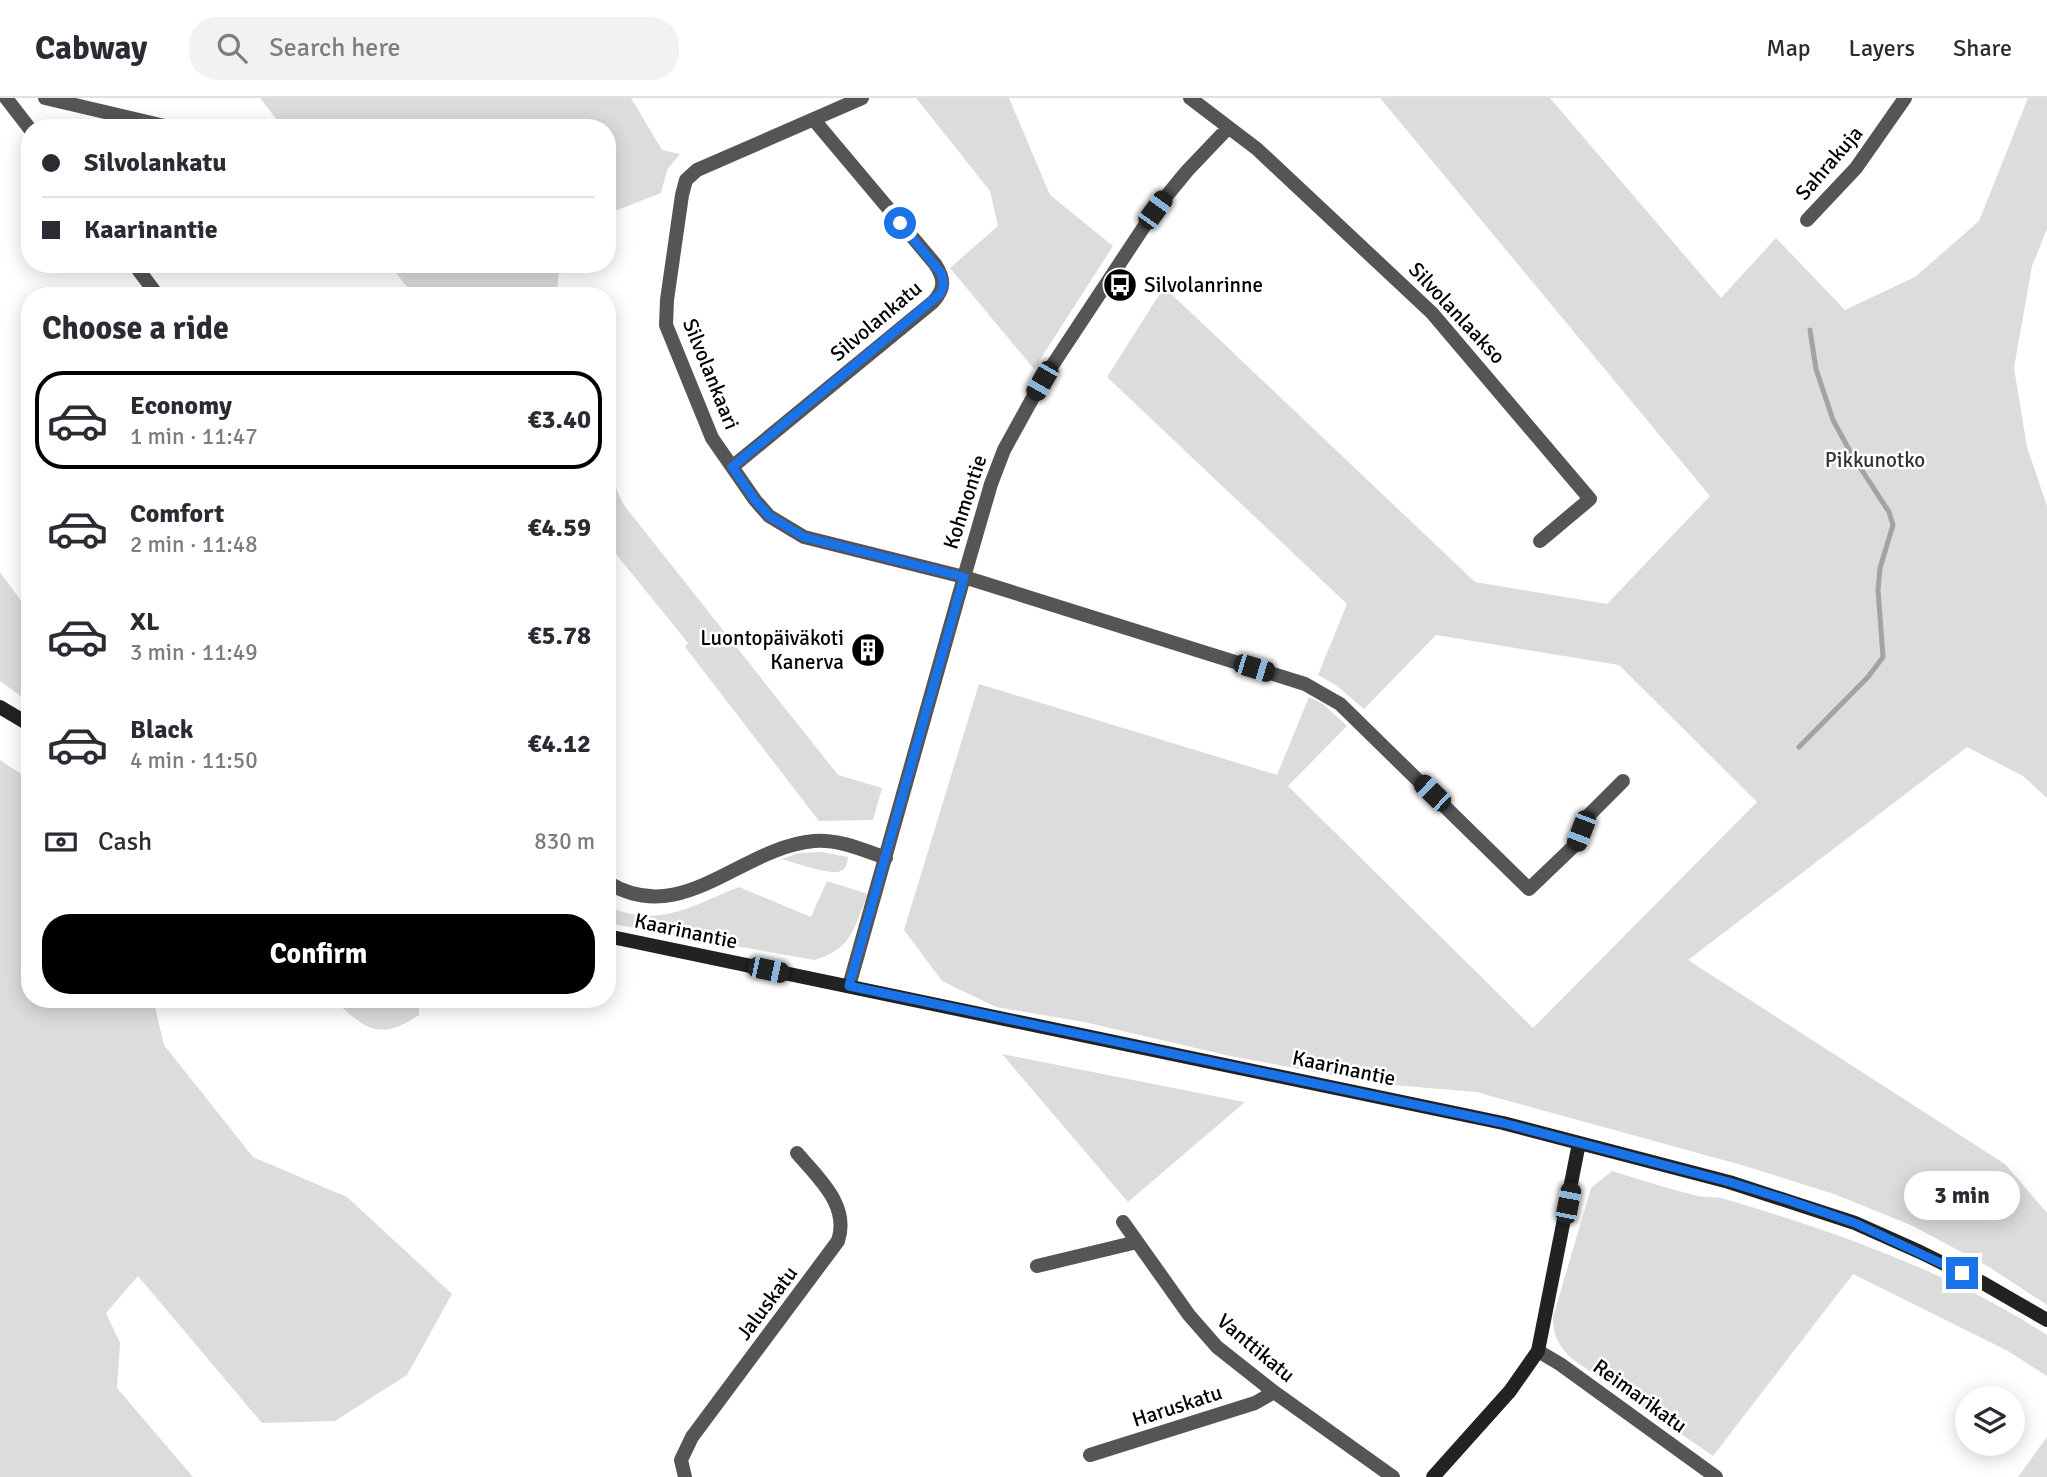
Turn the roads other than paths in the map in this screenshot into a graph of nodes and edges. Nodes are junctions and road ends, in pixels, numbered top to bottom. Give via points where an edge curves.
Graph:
1 (6, 98) edge
2 (45, 98) edge
3 (862, 98) edge
4 (1190, 98) edge
5 (1905, 98) edge
6 (22, 119) edge
7 (135, 119) edge
8 (814, 120) junction
9 (1228, 128) junction
10 (1807, 220) dead end
11 (732, 467) junction
12 (1540, 541) dead end
13 (964, 577) junction
14 (0, 707) edge
15 (21, 720) edge
16 (1623, 781) dead end
17 (886, 858) junction
18 (616, 886) edge
19 (616, 938) edge
20 (849, 986) junction
21 (1580, 1143) junction
22 (797, 1153) dead end
23 (1123, 1222) dead end
24 (1137, 1242) junction
25 (1037, 1266) dead end
26 (2047, 1320) edge
27 (1538, 1351) junction
28 (1274, 1392) junction
29 (1090, 1455) dead end
30 (685, 1477) edge
31 (1393, 1477) edge
32 (1433, 1477) edge
33 (1716, 1477) edge

1 - 6 street
2 - 7 street
3 - 8 street, Silvolankaari
4 - 9 street
5 - 10 street, Sahrakuja via 1856,169
8 - 11 street, Silvolankaari via 697,170 685,180 666,325 712,438
8 - 11 street, Silvolankatu via 935,264 944,284 933,302
9 - 12 street, Silvolanlaakso via 1257,149 1432,313 1590,499
9 - 13 street, Kohmontie via 1170,190 1042,381 1004,450
11 - 13 street, Silvolankaari via 769,516 804,537
13 - 16 street via 1305,684 1332,698 1529,889 1576,844 1586,818
13 - 17 street, Kohmontie
14 - 15 main road
17 - 18 street via 827,841 811,841 665,897 637,895
17 - 20 street, Kohmontie
19 - 20 main road, Kaarinantie
20 - 21 main road, Kaarinantie
21 - 26 main road, Kaarinantie via 1729,1182 1855,1223 1983,1283
21 - 27 main road
22 - 30 street, Jaluskatu via 836,1203 841,1222 838,1241 692,1437 681,1460
23 - 24 street, Vanttikatu
24 - 25 street
24 - 28 street, Vanttikatu via 1201,1330
27 - 32 main road via 1510,1391
27 - 33 street, Reimarikatu
28 - 29 street, Haruskatu via 1255,1403
28 - 31 street, Vanttikatu

